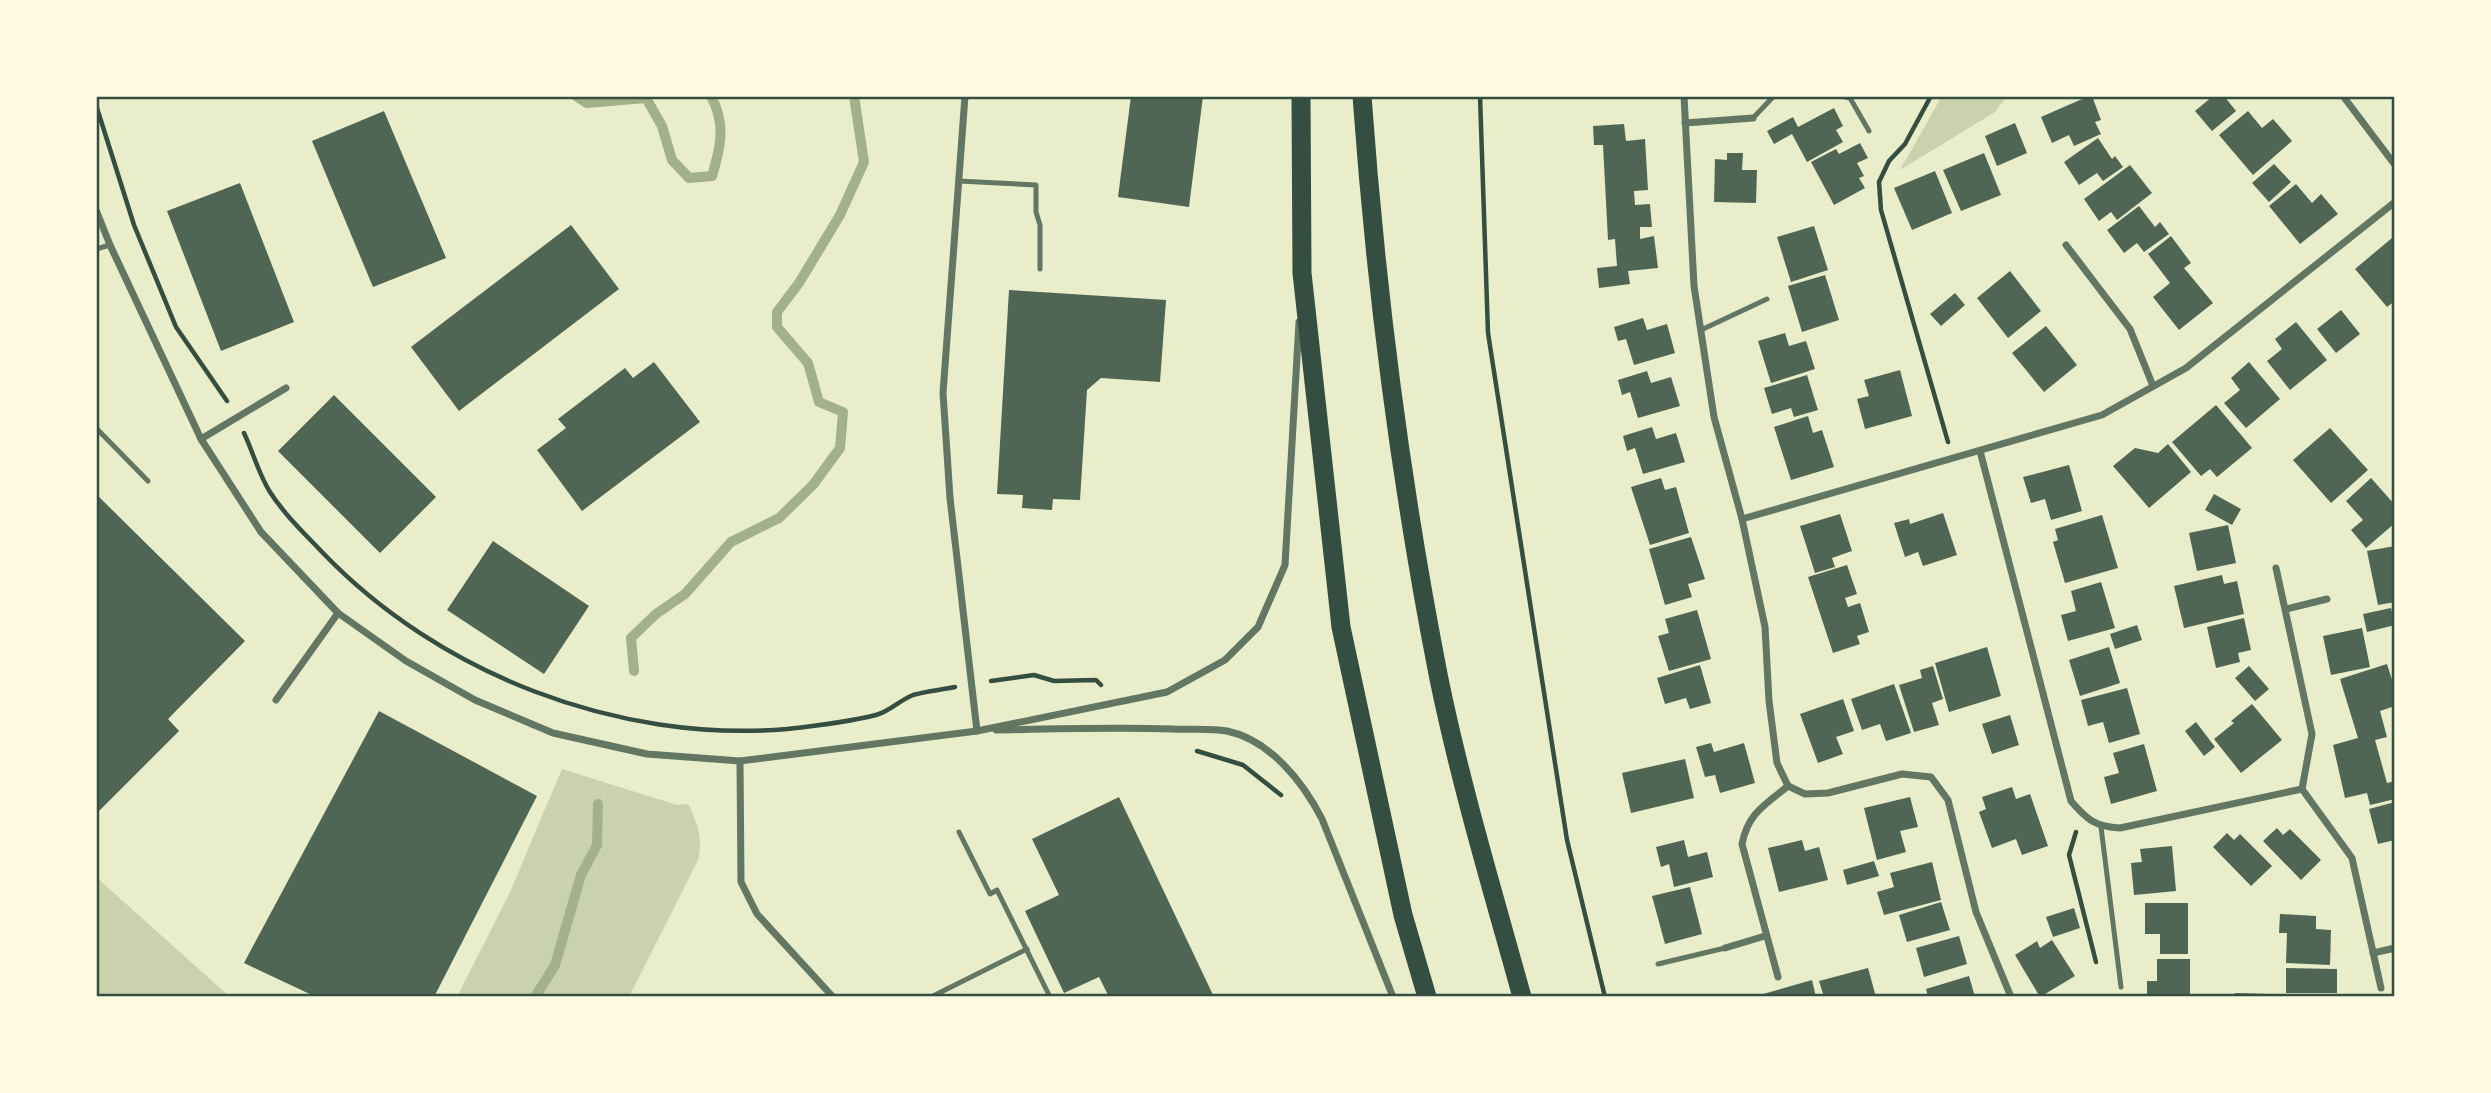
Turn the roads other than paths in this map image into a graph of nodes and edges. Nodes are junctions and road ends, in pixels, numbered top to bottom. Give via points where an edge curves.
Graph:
1 (965, 96) edge
2 (1301, 96) edge
3 (1362, 96) edge
4 (1684, 96) edge
5 (1774, 96) edge
6 (1841, 96) edge
7 (2343, 96) edge
8 (1753, 118) joint
9 (1685, 123) junction
10 (1869, 131) dead end
11 (2395, 165) edge
12 (958, 181) junction
13 (2395, 202) edge
14 (96, 211) edge
15 (110, 245) junction
16 (2066, 245) dead end
17 (96, 249) edge
18 (1040, 269) dead end
19 (1302, 272) junction
20 (1768, 299) dead end
21 (1701, 330) junction
22 (2153, 386) junction
23 (286, 387) dead end
24 (96, 428) edge
25 (201, 439) junction
26 (1980, 451) junction
27 (148, 481) dead end
28 (1742, 519) junction
29 (2276, 568) dead end
30 (2326, 599) dead end
31 (2286, 609) junction
32 (338, 613) junction
33 (276, 701) dead end
34 (978, 731) junction
35 (740, 761) junction
36 (1788, 786) junction
37 (2302, 789) junction
38 (2101, 827) junction
39 (958, 832) dead end
40 (1765, 936) junction
41 (1725, 948) joint
42 (2395, 948) edge
43 (1027, 949) junction
44 (2373, 953) junction
45 (1658, 964) dead end
46 (1778, 976) dead end
47 (2121, 987) dead end
48 (2381, 988) dead end
49 (833, 997) edge
50 (932, 997) edge
51 (1050, 997) edge
52 (1393, 997) edge
53 (1427, 997) edge
54 (1522, 997) edge
55 (2011, 997) edge

1 - 12 street
2 - 19 highway
3 - 54 highway via 1371,229 1404,484 1440,681
4 - 9 street
5 - 8 lane
6 - 10 lane via 1850,99
7 - 11 street
8 - 9 street
9 - 21 street via 1694,286
12 - 18 lane via 1036,185
12 - 34 street via 943,393 950,498
13 - 22 street via 2186,368
14 - 15 street
15 - 17 lane
15 - 25 street
16 - 22 street via 2130,328
19 - 34 street via 1285,565 1258,627 1225,660 1167,692
19 - 53 highway via 1341,627 1403,915
20 - 21 lane
21 - 28 street via 1714,417
22 - 26 street via 2102,415
23 - 25 street
24 - 27 lane
25 - 32 street via 261,532
26 - 28 street
26 - 38 street via 2071,801
28 - 36 street via 1765,627 1777,763
29 - 31 street
30 - 31 street
31 - 37 street via 2312,734
32 - 33 street
32 - 35 street via 405,661 475,701 553,733 647,754
34 - 35 street
34 - 52 street via 1227,731 1257,744 1284,764 1308,792
35 - 49 street via 741,882 757,915
36 - 40 street via 1758,810 1745,827 1742,844
36 - 55 street via 1805,794 1828,793 1902,774 1931,777 1948,800 1976,912
37 - 38 street via 2120,828
37 - 44 street via 2352,858
38 - 47 lane
39 - 43 lane via 990,894 997,890
40 - 41 street
40 - 46 street
41 - 45 lane
42 - 44 street
43 - 50 lane
43 - 51 lane
44 - 48 street

